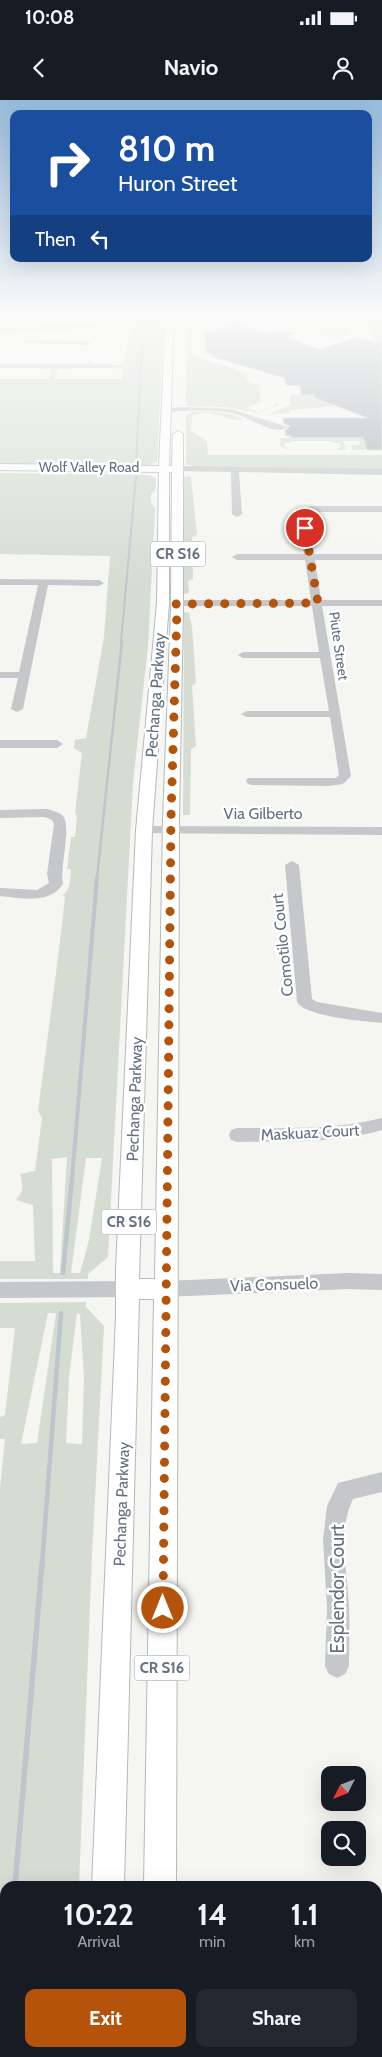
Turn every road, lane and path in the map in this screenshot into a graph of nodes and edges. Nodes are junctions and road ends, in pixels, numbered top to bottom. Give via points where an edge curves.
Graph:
1 (167, 404) edge
2 (178, 404) edge
3 (178, 409) junction
4 (167, 410) junction
5 (284, 428) dead end
6 (46, 469) junction
7 (3, 470) edge
8 (164, 470) junction
9 (178, 470) junction
10 (235, 471) junction
11 (382, 472) edge
12 (318, 509) joint
13 (382, 509) edge
14 (237, 514) dead end
15 (237, 557) dead end
16 (309, 557) junction
17 (382, 557) edge
18 (0, 582) edge
19 (44, 583) junction
20 (100, 583) dead end
21 (169, 603) junction
22 (318, 603) junction
23 (382, 603) edge
24 (243, 655) dead end
25 (325, 655) junction
26 (0, 675) edge
27 (25, 675) junction
28 (17, 709) dead end
29 (247, 714) dead end
30 (334, 714) junction
31 (0, 744) edge
32 (57, 744) dead end
33 (344, 771) joint
34 (252, 781) dead end
35 (0, 814) edge
36 (144, 830) junction
37 (172, 830) junction
38 (382, 831) edge
39 (292, 866) dead end
40 (0, 892) edge
41 (382, 1018) edge
42 (382, 1124) edge
43 (237, 1135) dead end
44 (382, 1282) edge
45 (166, 1289) junction
46 (0, 1290) edge
47 (127, 1290) junction
48 (382, 1482) edge
49 (337, 1666) dead end
50 (108, 1881) edge
51 (160, 1881) edge

1 - 4 main road, Pechanga Parkway / CR S16
2 - 3 main road, Pechanga Parkway / CR S16
3 - 4 street
3 - 5 street via 229,411 252,418 264,427
3 - 9 main road, Pechanga Parkway / CR S16
4 - 8 main road, Pechanga Parkway / CR S16
6 - 7 main road, Wolf Valley Road
6 - 8 main road, Wolf Valley Road
6 - 8 main road, Wolf Valley Road
8 - 9 main road, Wolf Valley Road
8 - 21 main road, Pechanga Parkway / CR S16
9 - 10 street
9 - 21 main road, Pechanga Parkway / CR S16
10 - 11 street
10 - 14 street
12 - 13 street
12 - 16 street, Piute Street via 302,513
15 - 16 street
16 - 17 street
16 - 22 street, Piute Street
18 - 19 street
19 - 20 street
19 - 27 street
21 - 22 street
21 - 36 main road, Pechanga Parkway / CR S16
21 - 37 main road, Pechanga Parkway / CR S16 via 177,609
22 - 23 street
22 - 25 street, Piute Street
24 - 25 street
25 - 30 street, Piute Street
26 - 27 street
27 - 28 street
29 - 30 street
30 - 33 street, Piute Street
31 - 32 street
33 - 34 street via 345,776 339,781
35 - 40 street via 47,813 58,816 61,824 54,874 56,884 49,892 35,896
36 - 37 street, Via Gilberto
36 - 47 main road, Pechanga Parkway / CR S16
37 - 38 street, Via Gilberto
37 - 45 main road, Pechanga Parkway / CR S16
39 - 41 street, Comotilo Court via 305,1002 313,1007
42 - 43 street, Maskuaz Court via 328,1133
44 - 45 street, Via Consuelo via 348,1280
45 - 47 main road
45 - 51 main road, Pechanga Parkway / CR S16
46 - 47 street
47 - 50 main road, Pechanga Parkway / CR S16
48 - 49 street, Esplendor Court via 346,1490 338,1506 334,1539

